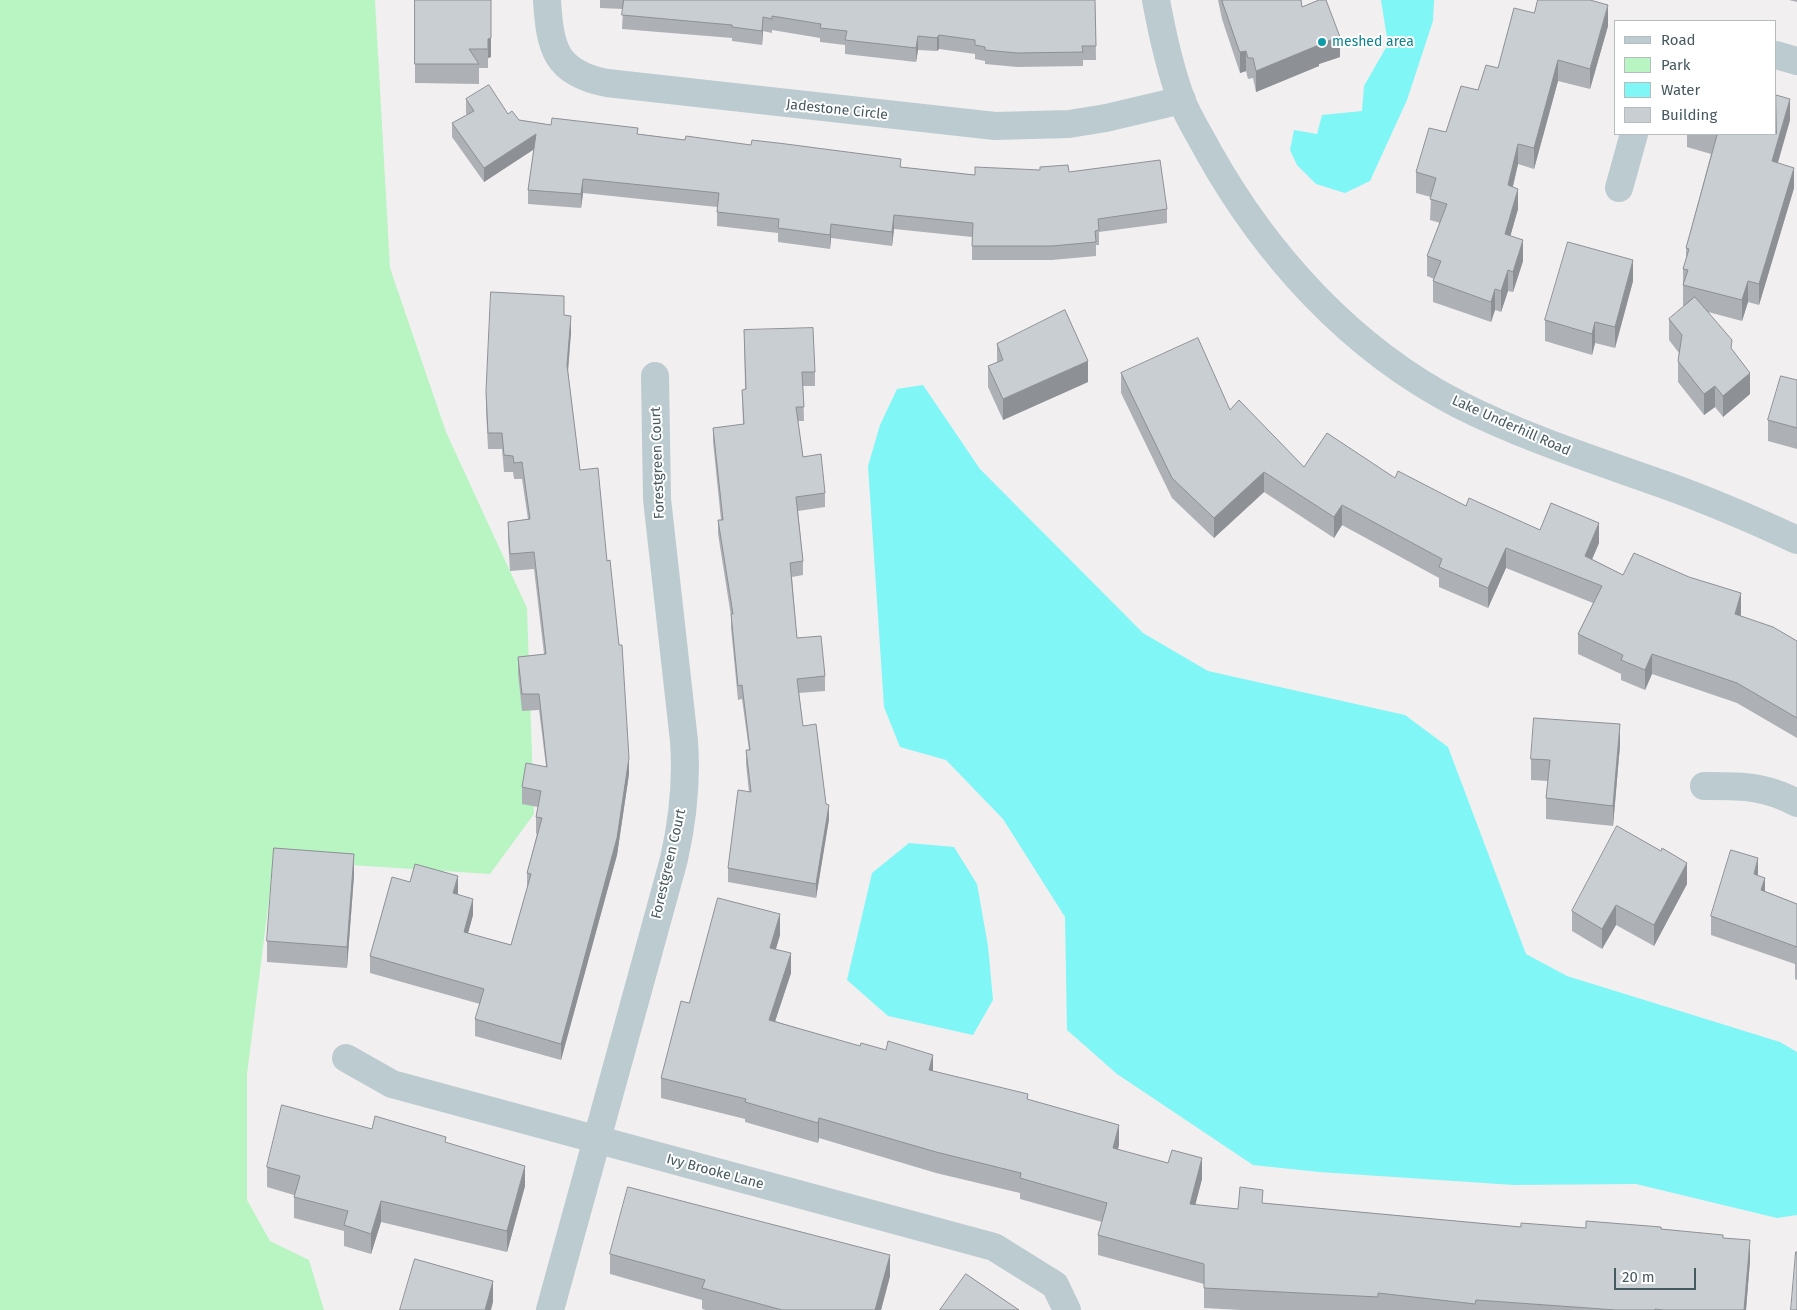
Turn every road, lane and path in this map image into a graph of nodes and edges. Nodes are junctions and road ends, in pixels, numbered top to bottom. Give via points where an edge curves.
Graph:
1 (547, 0) edge
2 (1156, 0) edge
3 (1777, 55) edge
4 (1797, 61) edge
5 (1182, 100) junction
6 (1634, 135) edge
7 (1619, 188) dead end
8 (655, 376) dead end
9 (1797, 540) edge
10 (1704, 786) dead end
11 (1797, 803) edge
12 (346, 1058) dead end
13 (596, 1140) junction
14 (550, 1310) edge
15 (1067, 1310) edge

1 - 5 street, Jadestone Circle via 550,33 559,57 577,76 606,83 995,126 1069,124
2 - 5 street, Lake Underhill Road
3 - 4 street
5 - 9 street, Lake Underhill Road via 1220,172 1266,240 1326,308 1388,360 1457,403 1530,437 1674,488
6 - 7 street
8 - 13 street, Forestgreen Court via 657,499 682,713 685,788 674,858
10 - 11 street via 1752,786 1782,794
12 - 13 street, Ivy Brooke Lane via 392,1084
13 - 14 street, Forestgreen Court
13 - 15 street, Ivy Brooke Lane via 994,1247 1054,1285

